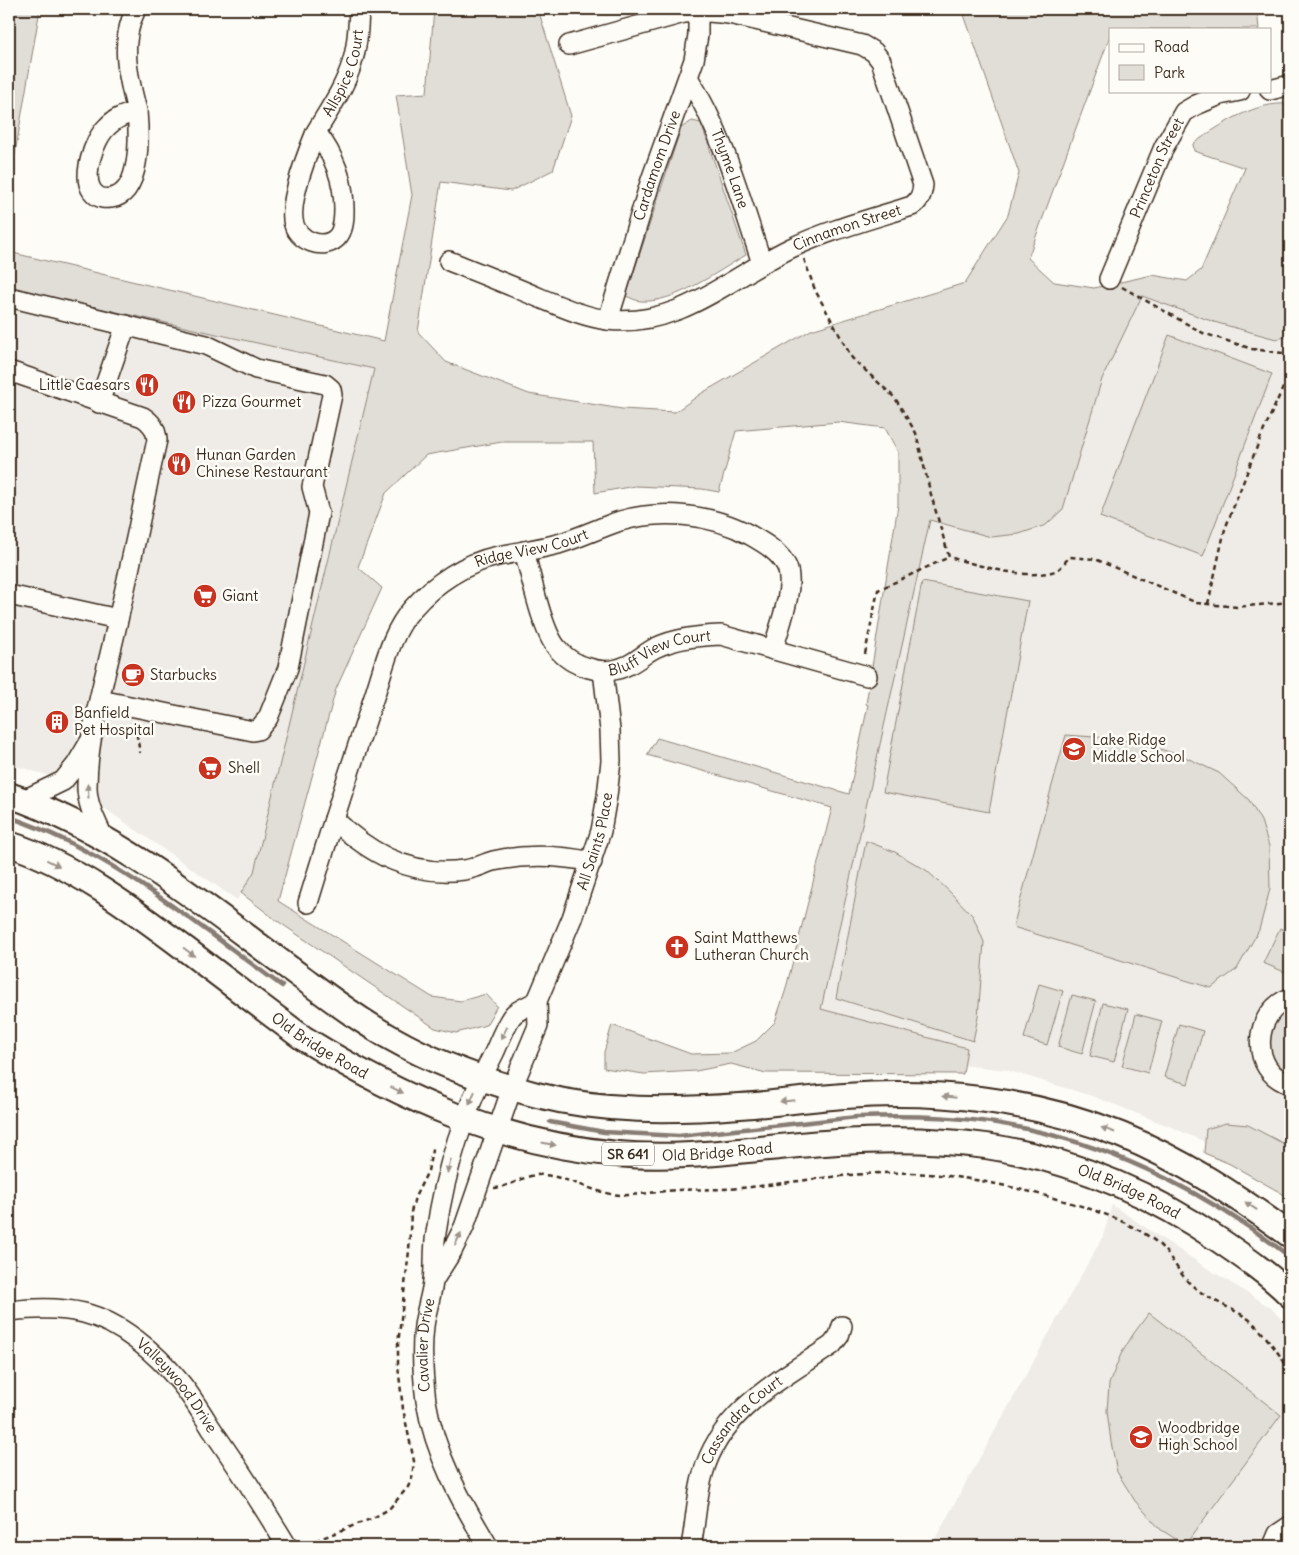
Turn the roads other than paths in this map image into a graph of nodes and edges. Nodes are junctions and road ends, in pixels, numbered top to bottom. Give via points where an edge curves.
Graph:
1 (136, 9) edge
2 (359, 9) edge
3 (698, 10) edge
4 (569, 45) dead end
5 (689, 79) junction
6 (1290, 85) edge
7 (1272, 90) edge
8 (1235, 92) edge
9 (137, 110) dead end
10 (316, 132) junction
11 (449, 261) dead end
12 (762, 263) junction
13 (1109, 279) road end
14 (9, 297) edge
15 (608, 320) junction
16 (126, 325) junction
17 (9, 371) edge
18 (99, 403) junction
19 (524, 552) junction
20 (9, 595) edge
21 (118, 619) junction
22 (773, 650) junction
23 (603, 671) junction
24 (867, 676) dead end
25 (100, 700) junction
26 (91, 740) junction
27 (16, 797) edge
28 (334, 819) junction
29 (103, 837) junction
30 (9, 844) edge
31 (592, 862) junction
32 (308, 903) dead end
33 (1290, 998) edge
34 (537, 1001) junction
35 (481, 1077) junction
36 (1290, 1084) edge
37 (512, 1088) junction
38 (463, 1119) junction
39 (498, 1131) junction
40 (1290, 1235) edge
41 (433, 1281) junction
42 (1290, 1295) edge
43 (9, 1311) edge
44 (842, 1326) dead end
45 (1290, 1526) edge
46 (287, 1546) edge
47 (488, 1546) edge
48 (691, 1546) edge
49 (1273, 1546) edge

1 - 9 street via 127,35 126,55
2 - 10 street, Allspice Court via 352,63 344,85
3 - 4 street, Cinnamon Street
3 - 5 street, Cardamom Drive via 698,35
3 - 12 street, Cinnamon Street via 862,45 874,52 881,61 922,185 922,194 912,206 822,234
5 - 12 street, Thyme Lane via 716,128
5 - 15 street, Cardamom Drive via 652,180
6 - 7 street
8 - 13 street, Princeton Street via 1220,95 1184,112 1164,147
10 - 10 street, Allspice Court via 304,162 293,220 300,236 321,244 338,237 342,229 344,198 333,158
11 - 15 street, Cinnamon Street via 587,316
12 - 15 street, Cinnamon Street via 692,305 669,314 645,319
14 - 16 street
16 - 18 street
16 - 25 street via 206,345 256,369 325,384 332,395 312,486 319,513 288,668 263,726 253,731
17 - 18 street
18 - 21 street via 143,417 150,421 156,434
19 - 22 street, Ridge View Court via 620,521 649,516 699,517 729,526 764,543 786,565 789,589
19 - 23 street, Bluff View Court via 548,634 557,648 568,659
19 - 28 street, Ridge View Court via 496,556 451,575 411,610 397,630
20 - 21 street
21 - 25 street
22 - 23 street, Bluff View Court via 721,635 700,636 678,639 654,648 627,666
22 - 24 street, Bluff View Court
23 - 31 street, All Saints Place via 611,761 608,796
25 - 26 street
26 - 27 street via 63,781
29 -> 26 street via 88,796
27 - 29 main road
28 - 31 street via 374,852 418,868 465,870 514,858 542,856
28 - 32 street, Ridge View Court
29 - 35 main road via 172,881 354,1015 426,1056
30 -> 38 main road, Old Bridge Road / SR 641 via 51,862 138,913 326,1052 383,1084
31 - 34 street, All Saints Place
33 - 36 street via 1275,1007 1266,1018 1260,1045 1266,1068 1274,1077
34 -> 35 street via 514,1014
34 - 37 street, All Saints Place via 538,1026
35 - 37 main road
35 -> 38 street, Cavalier Drive
37 - 39 street, Cavalier Drive
40 -> 37 main road via 1204,1176 1156,1151 1078,1120 1035,1109 934,1095 885,1094 741,1106 625,1108 563,1100
38 - 39 main road, Old Bridge Road / SR 641
38 -> 41 street, Cavalier Drive via 435,1236
41 -> 39 street, Cavalier Drive via 458,1240
39 -> 42 main road, Old Bridge Road / SR 641 via 574,1149 620,1154 740,1152 890,1140 986,1146 1076,1168 1152,1200 1246,1258
41 - 47 street, Cavalier Drive via 424,1326 422,1367 427,1403 446,1470
43 - 46 street, Valleywood Drive via 49,1309 84,1313 142,1344 180,1382
44 - 48 street, Cassandra Court via 832,1345 756,1396 724,1430 703,1473
45 - 49 street via 1278,1534

